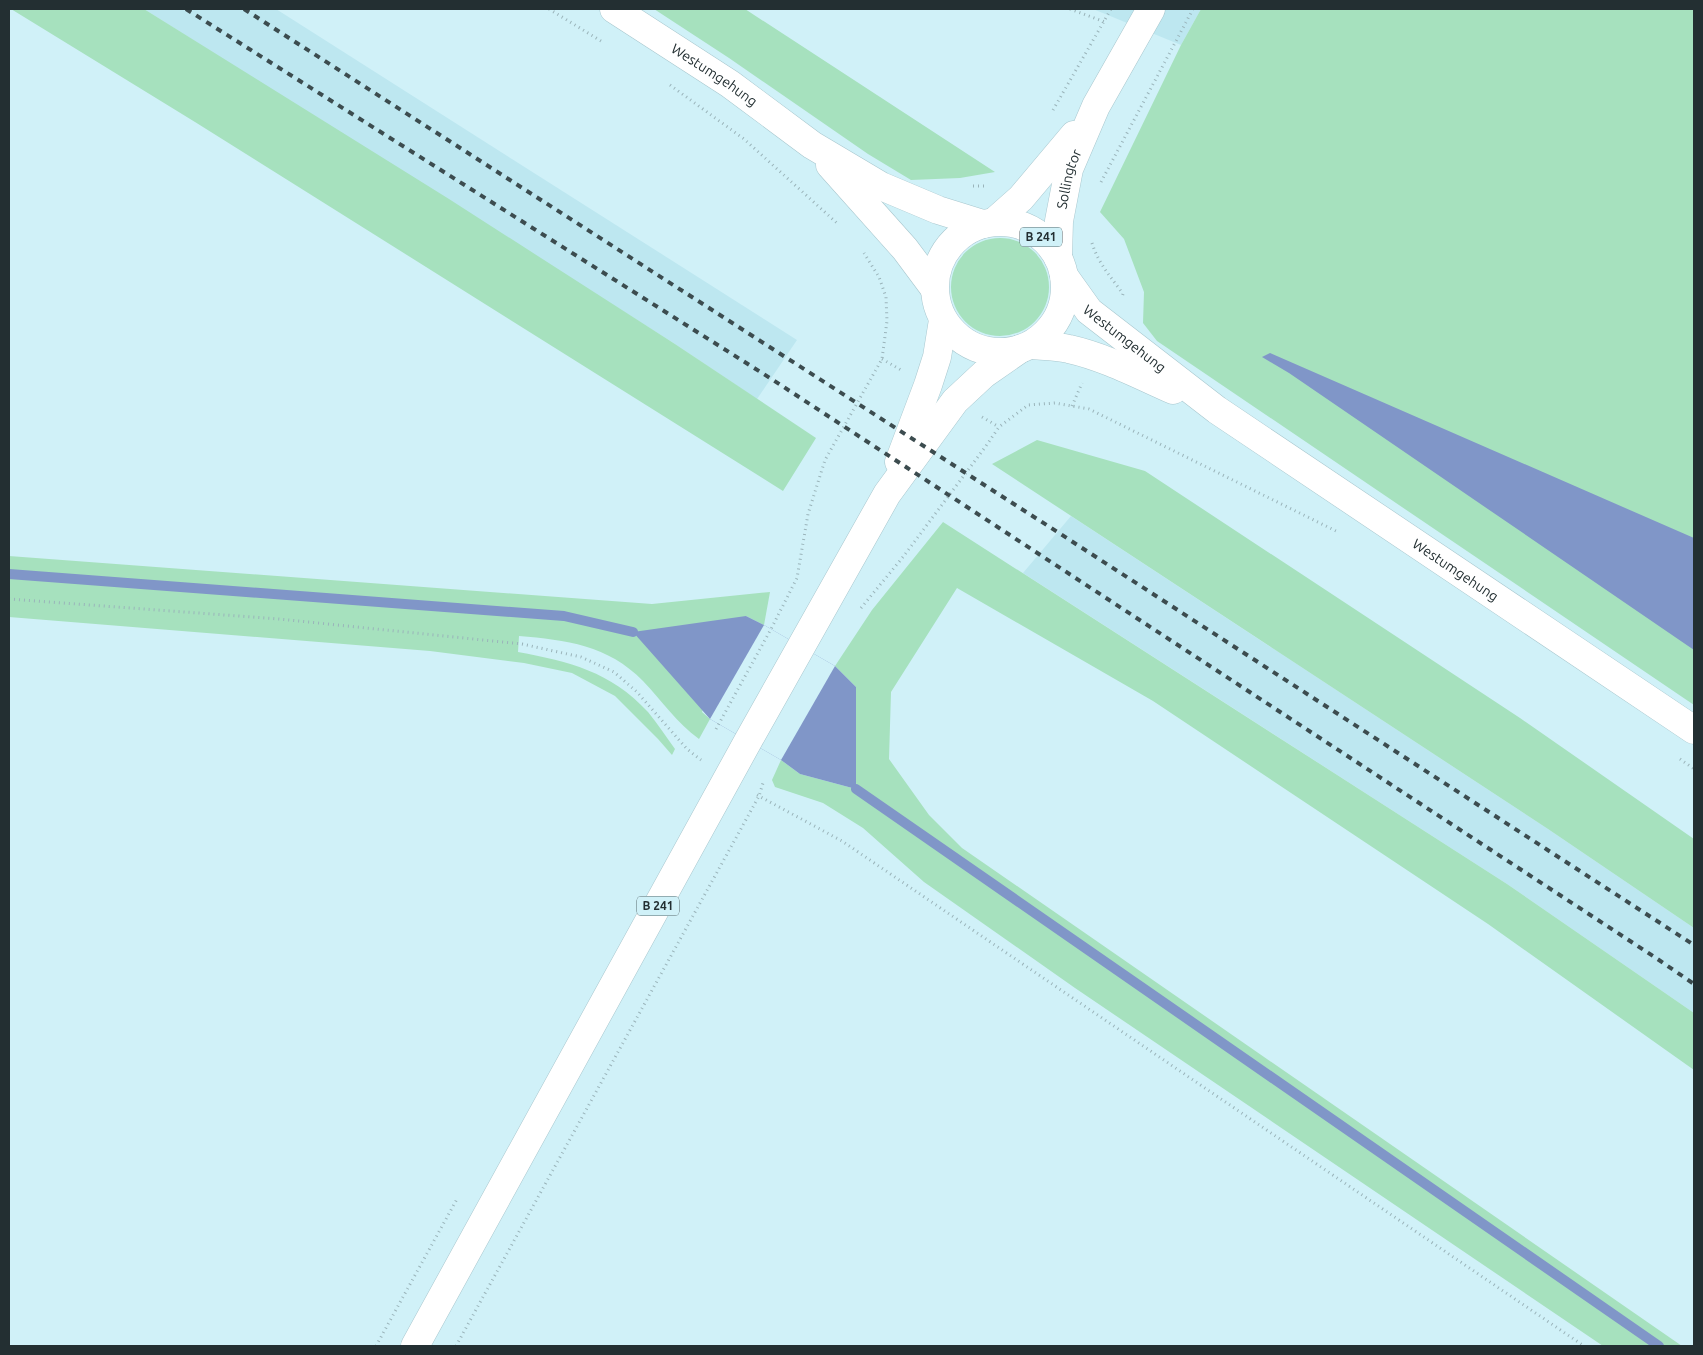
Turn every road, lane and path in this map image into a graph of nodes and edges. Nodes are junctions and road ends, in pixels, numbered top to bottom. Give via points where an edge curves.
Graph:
1 (548, 9) edge
2 (614, 9) edge
3 (1070, 9) edge
4 (1111, 9) edge
5 (1151, 9) edge
6 (1193, 9) edge
7 (1104, 22) junction
8 (1136, 35) junction
9 (607, 44) dead end
10 (664, 81) dead end
11 (1096, 106) junction
12 (1051, 114) dead end
13 (812, 145) junction
14 (991, 186) dead end
15 (1099, 186) dead end
16 (966, 187) dead end
17 (989, 223) junction
18 (841, 227) dead end
19 (1090, 238) dead end
20 (863, 251) dead end
21 (1061, 267) junction
22 (1115, 283) dead end
23 (934, 288) junction
24 (943, 320) junction
25 (1025, 347) junction
26 (1218, 410) junction
27 (887, 494) junction
28 (1347, 536) dead end
29 (9, 599) edge
30 (857, 614) dead end
31 (718, 724) dead end
32 (1694, 730) edge
33 (1678, 758) dead end
34 (1694, 769) edge
35 (728, 778) junction
36 (759, 796) junction
37 (414, 1346) edge
38 (456, 1346) edge
39 (1584, 1346) edge

1 - 9 path
2 - 13 main road, Westumgehung / B 241 via 730,84
3 - 7 path
4 - 7 path
5 - 8 main road, Sollingtor / B 241
6 - 15 path
7 - 8 path
7 - 12 path
8 - 11 main road, Sollingtor / B 241
10 - 18 path via 744,139
11 - 17 main road, Sollingtor / B 241 via 1021,198
11 - 21 main road, Sollingtor / B 241 via 1069,169 1059,221
13 - 17 main road, Westumgehung / B 241 via 881,186 938,210
13 - 23 main road, Westumgehung / B 241 via 905,249
14 - 16 path
17 - 21 main road, B 241 via 1014,223 1032,230 1047,242
17 - 23 main road, B 241 via 963,232 948,248 938,266
19 - 22 path via 1094,253
20 - 31 path via 880,277 886,297 882,359 824,460 808,514 797,578
21 - 25 main road, B 241 via 1064,296 1058,316 1047,332
21 - 26 main road, Westumgehung via 1089,311
23 - 24 main road, B 241
24 - 25 main road, B 241 via 957,337 977,348 998,352
24 - 27 main road, B 241 via 928,385
25 - 26 main road, Westumgehung via 1068,349 1114,364
25 - 27 main road, B 241 via 984,374 955,401
26 - 32 main road, Westumgehung
27 - 35 main road, B 241
28 - 30 path via 1089,409 1055,402 1028,405 999,427
29 - 35 path via 279,619 522,644 581,657 614,672 637,692 687,749
33 - 34 path
35 - 36 path
35 - 37 main road, B 241
36 - 38 path
36 - 39 path via 842,841

